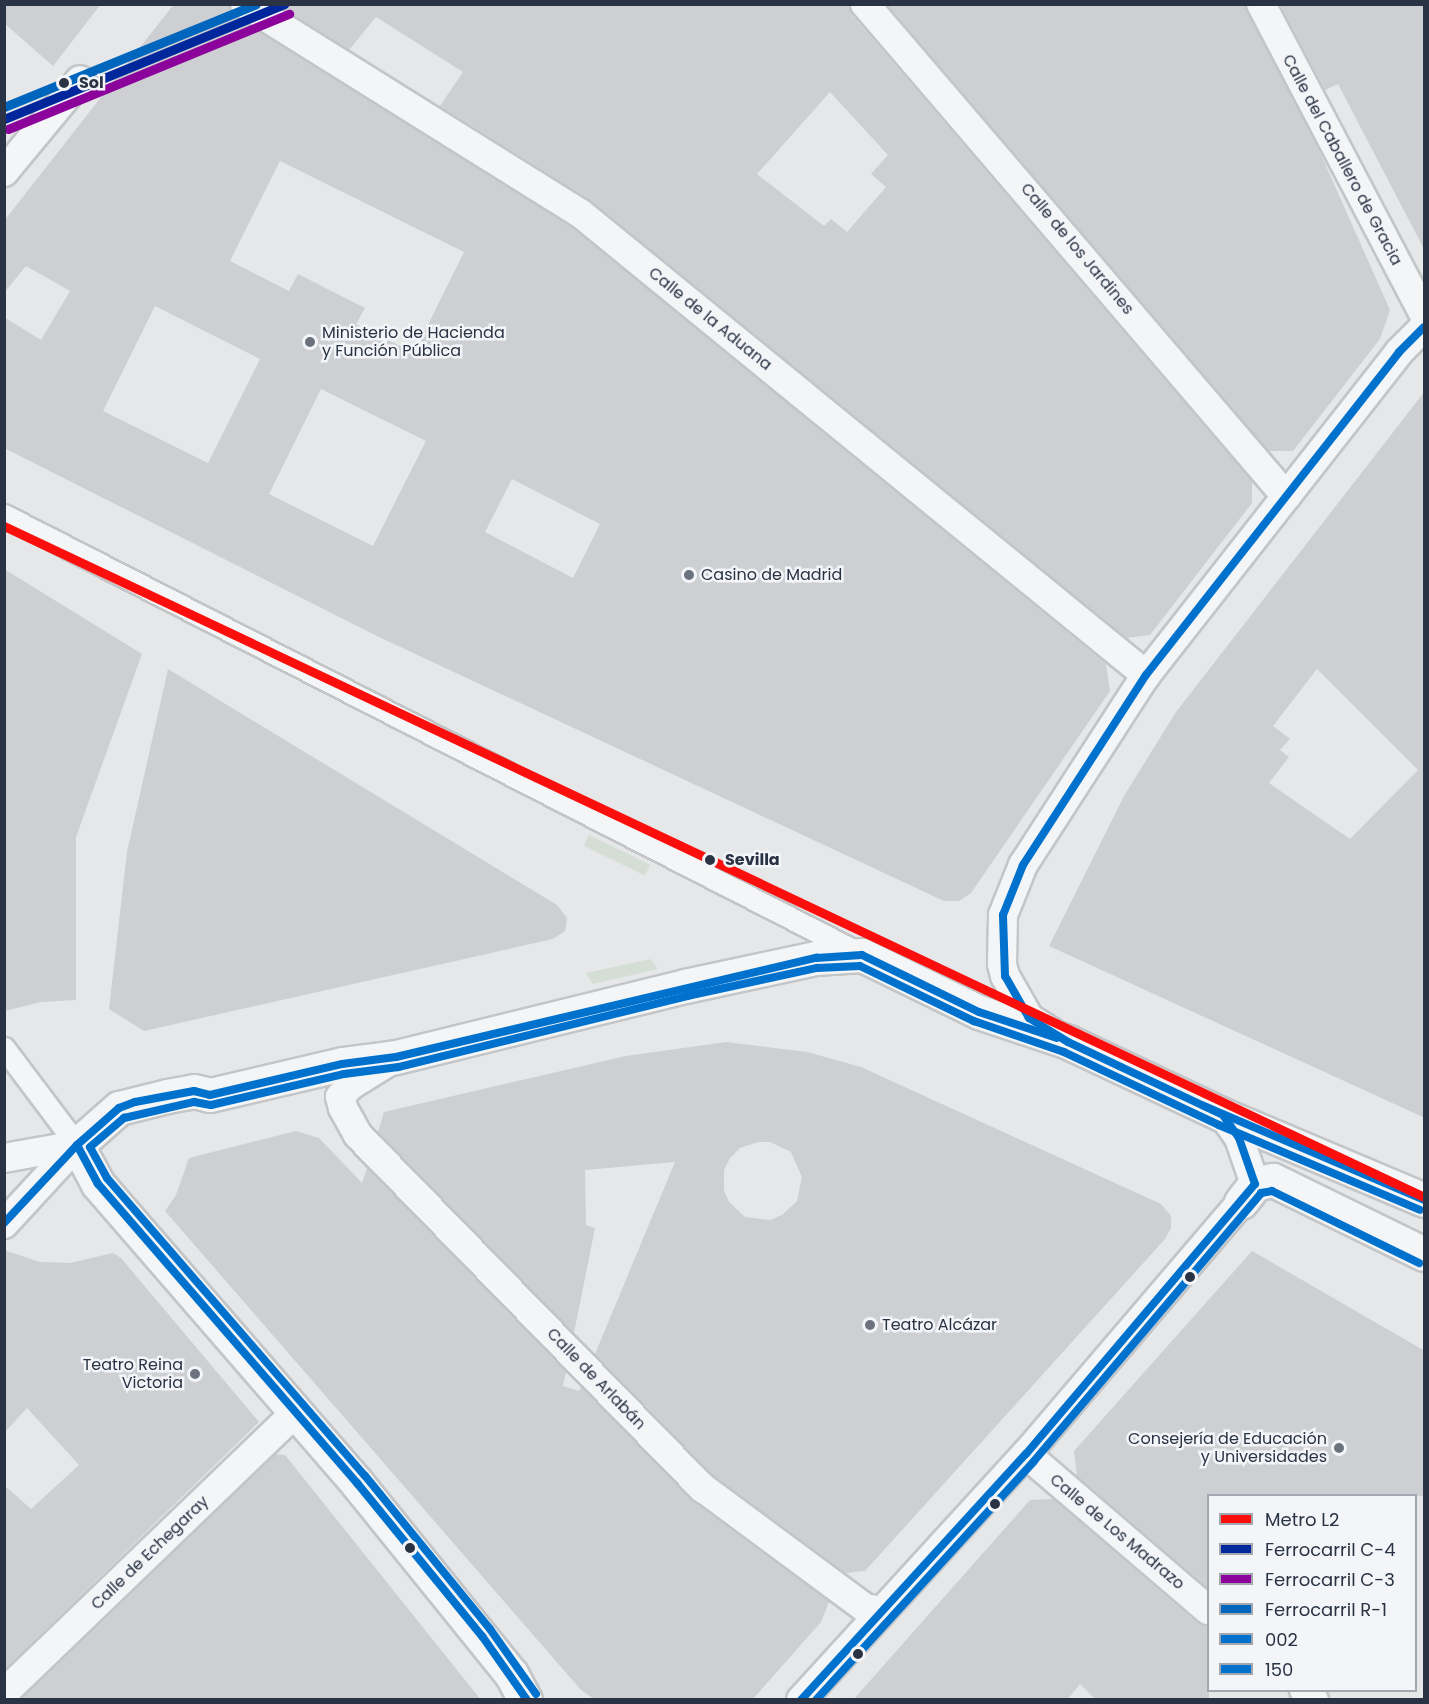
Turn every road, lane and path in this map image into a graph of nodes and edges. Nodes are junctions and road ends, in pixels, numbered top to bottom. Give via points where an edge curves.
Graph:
1 (245, 4) edge
2 (865, 4) edge
3 (1261, 4) edge
4 (80, 80) dead end
5 (4, 172) edge
6 (1425, 315) edge
7 (1425, 327) edge
8 (1286, 496) junction
9 (4, 514) edge
10 (1146, 675) junction
11 (862, 955) junction
12 (1068, 1042) junction
13 (4, 1048) edge
14 (396, 1057) junction
15 (1223, 1115) junction
16 (77, 1146) junction
17 (4, 1158) edge
18 (1248, 1193) junction
19 (1425, 1200) edge
20 (4, 1224) edge
21 (1425, 1254) edge
22 (296, 1412) junction
23 (1026, 1454) junction
24 (1207, 1608) edge
25 (882, 1611) junction
26 (4, 1693) edge
27 (522, 1698) edge
28 (801, 1700) edge

1 - 10 street, Calle de la Aduana via 580,213
2 - 8 street, Calle de los Jardines
3 - 6 street, Calle del Caballero de Gracia
4 - 5 street
7 - 8 street via 1399,352
8 - 10 street
9 - 11 street
10 - 12 street via 1023,865 1003,915 1005,976 1029,1018
11 - 12 street via 979,1012
11 - 14 street via 816,958 685,986
12 - 15 street
13 - 16 street
14 - 16 street via 342,1064 210,1095 194,1091 119,1108
14 - 25 street, Calle de Arlabán via 351,1085 340,1097 358,1135 703,1488 865,1608
15 - 18 street via 1239,1138
15 - 19 street
16 - 17 street
16 - 20 street
16 - 22 street via 98,1184
18 - 21 street via 1274,1180
18 - 23 street
22 - 26 street, Calle de Echegaray
22 - 27 street via 482,1636
23 - 24 street, Calle de Los Madrazo
23 - 25 street
25 - 28 street

